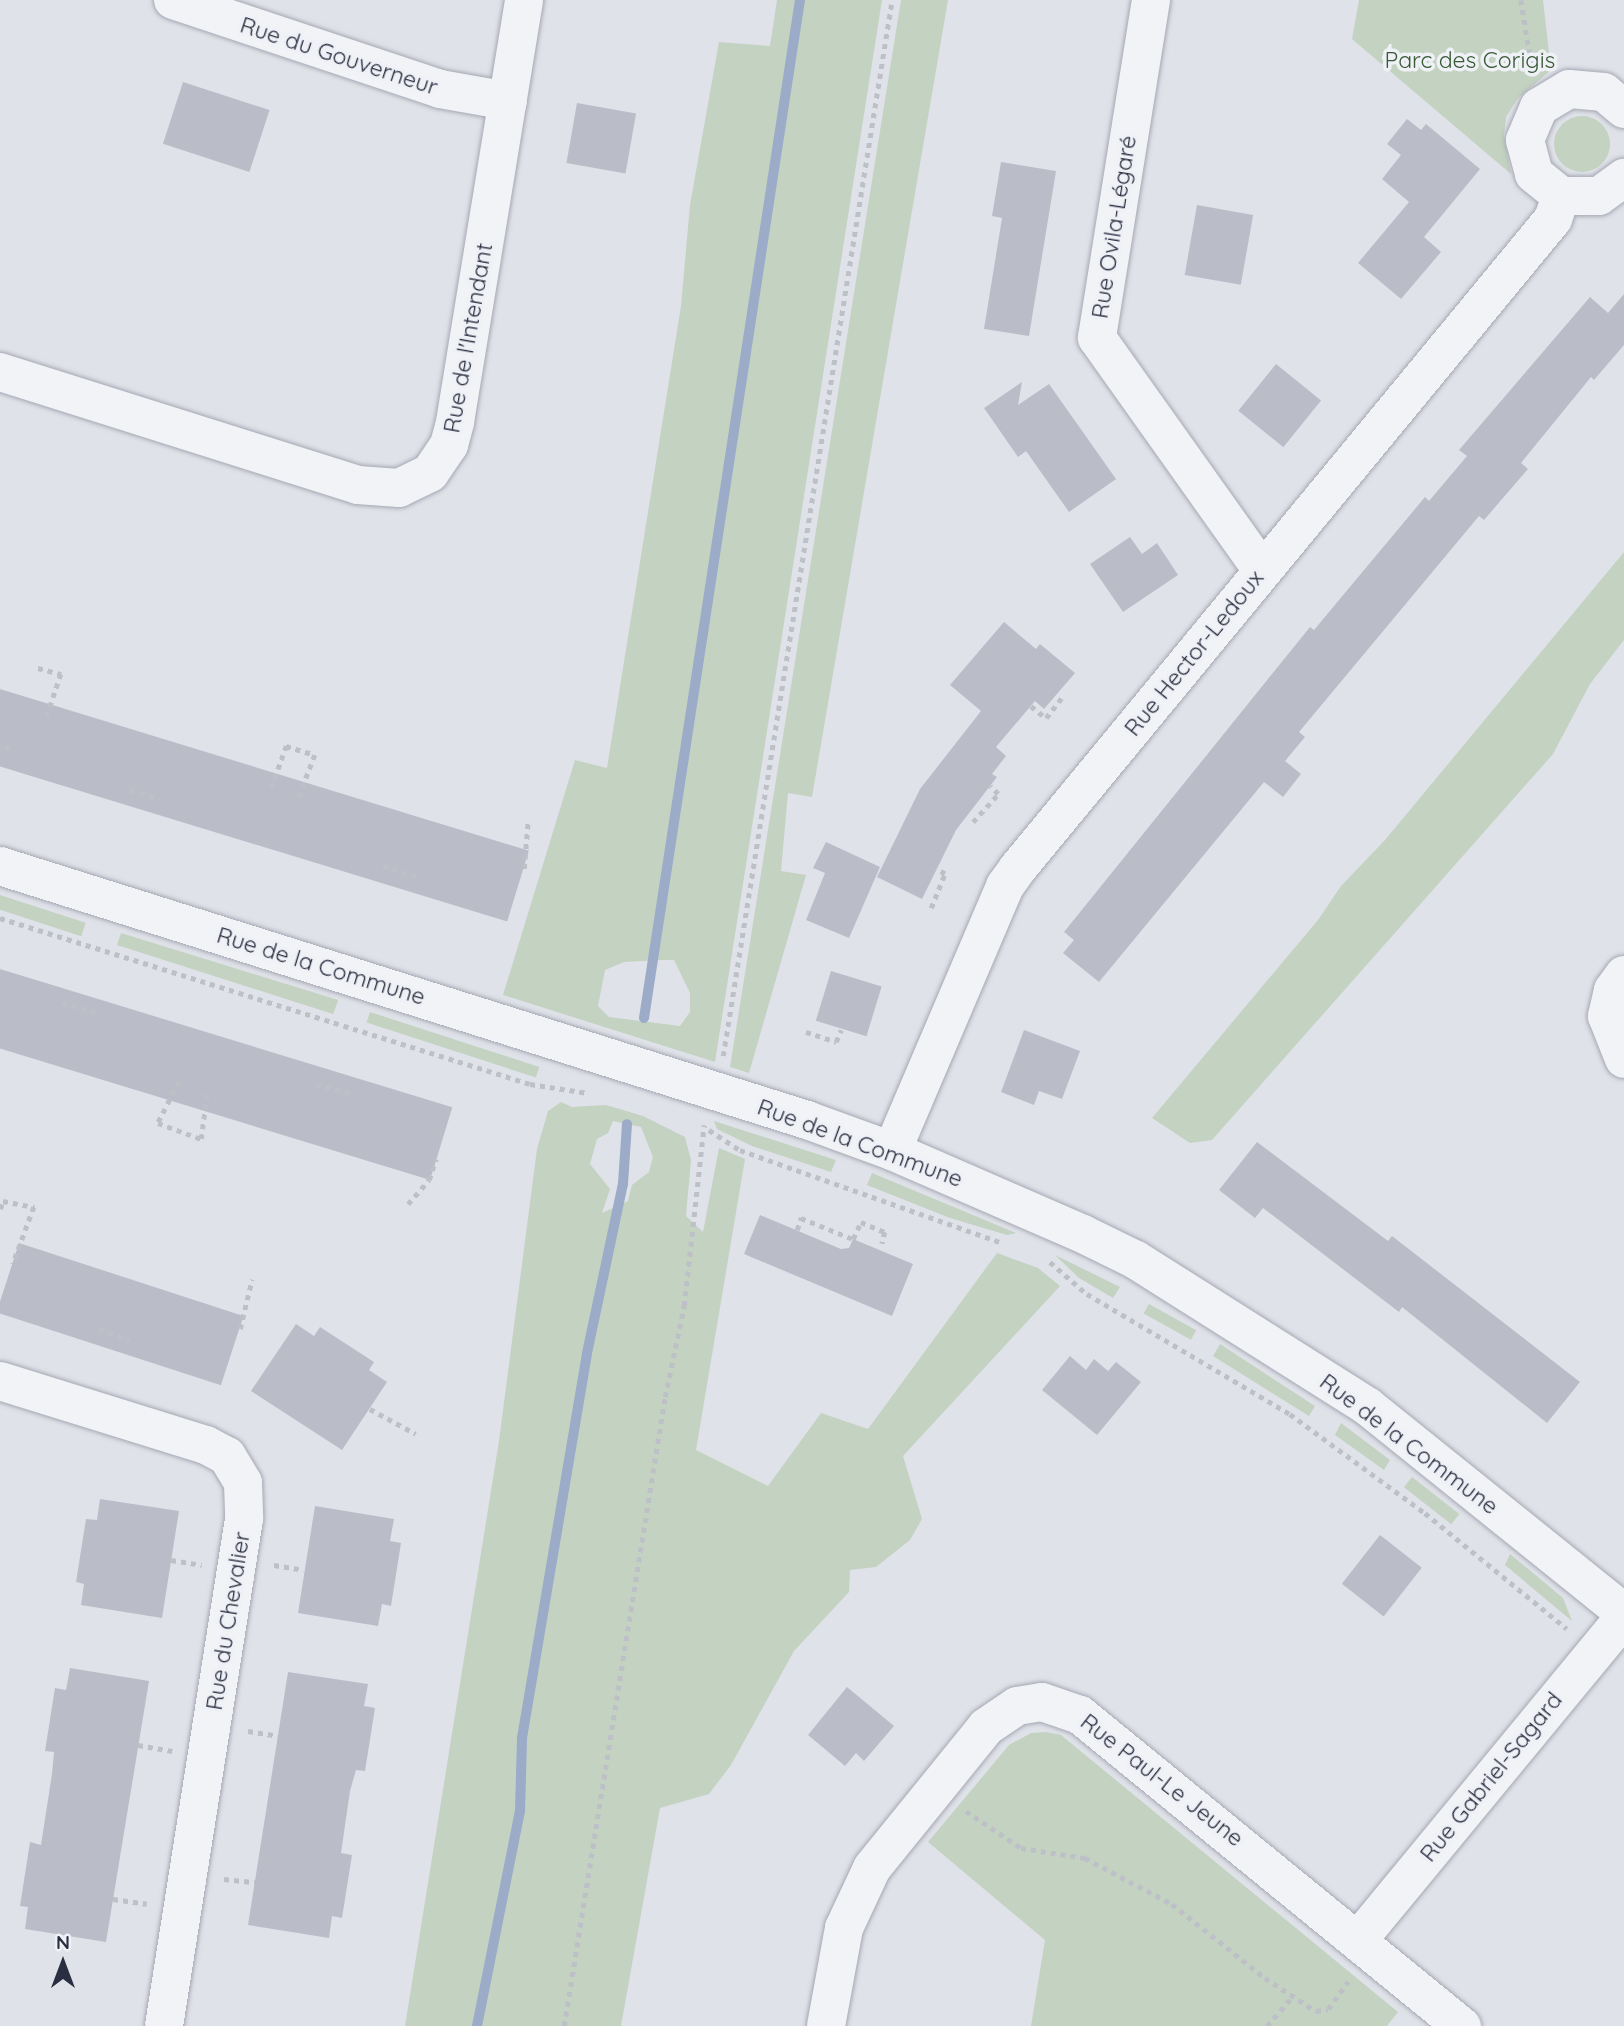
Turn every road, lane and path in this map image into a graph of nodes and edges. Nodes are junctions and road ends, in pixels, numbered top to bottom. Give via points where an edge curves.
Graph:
1 (173, 0) edge
2 (524, 0) edge
3 (892, 0) edge
4 (1151, 0) edge
5 (1521, 0) edge
6 (508, 101) junction
7 (1539, 107) junction
8 (1624, 108) edge
9 (1624, 178) edge
10 (1561, 196) junction
11 (0, 372) edge
12 (1262, 570) junction
13 (38, 668) dead end
14 (1064, 695) dead end
15 (1031, 706) dead end
16 (46, 719) dead end
17 (5, 747) dead end
18 (12, 749) dead end
19 (990, 786) dead end
20 (271, 788) dead end
21 (130, 790) dead end
22 (298, 799) dead end
23 (161, 800) dead end
24 (528, 820) dead end
25 (973, 822) dead end
26 (0, 866) edge
27 (383, 866) dead end
28 (524, 869) dead end
29 (936, 870) dead end
30 (415, 877) dead end
31 (931, 908) dead end
32 (0, 918) edge
33 (1624, 975) edge
34 (62, 1003) dead end
35 (95, 1012) dead end
36 (841, 1030) dead end
37 (806, 1032) dead end
38 (1617, 1044) edge
39 (722, 1065) dead end
40 (179, 1082) dead end
41 (316, 1084) dead end
42 (207, 1093) dead end
43 (350, 1093) dead end
44 (600, 1094) dead end
45 (692, 1122) dead end
46 (704, 1126) junction
47 (892, 1151) junction
48 (436, 1159) dead end
49 (408, 1204) dead end
50 (0, 1209) edge
51 (797, 1230) dead end
52 (883, 1244) dead end
53 (1010, 1245) dead end
54 (1041, 1256) dead end
55 (13, 1264) dead end
56 (253, 1279) dead end
57 (99, 1329) dead end
58 (240, 1329) dead end
59 (130, 1340) dead end
60 (0, 1381) edge
61 (370, 1409) dead end
62 (416, 1434) dead end
63 (1624, 1615) edge
64 (1570, 1632) dead end
65 (959, 1805) dead end
66 (1356, 1957) junction
67 (1292, 1997) junction
68 (164, 2026) edge
69 (564, 2026) edge
70 (826, 2026) edge
71 (1268, 2026) edge
72 (1462, 2026) edge

1 - 6 street, Rue du Gouverneur via 440,89
2 - 6 street, Rue de l'Intendant
3 - 39 path
4 - 12 street, Rue Ovila-Légaré via 1097,338
5 - 7 path
6 - 11 street, Rue de l'Intendant via 449,445 435,467 417,482 383,490 358,485
7 - 8 street via 1552,96 1586,88 1604,92
7 - 10 street via 1525,140 1527,158 1546,187
9 - 10 street via 1599,197
10 - 12 street, Rue Hector-Ledoux via 1553,219
12 - 47 street, Rue Hector-Ledoux via 1005,886
13 - 16 path via 61,674
14 - 15 path via 1045,718
17 - 18 path
19 - 25 path via 998,794
20 - 22 path via 286,746 315,755
21 - 23 path
24 - 28 path
26 - 47 street, Rue de la Commune via 807,1119
27 - 30 path
29 - 31 path via 945,874
32 - 44 path via 530,1084
33 - 38 street via 1609,1002
34 - 35 path
36 - 37 path via 836,1042
40 - 42 path via 158,1123 201,1139
41 - 43 path
45 - 46 path, Rue de la Commune
46 - 53 path, Rue de la Commune via 740,1150
46 - 69 path via 684,1306
47 - 63 street, Rue de la Commune via 1136,1260 1332,1382
48 - 49 path via 429,1180
50 - 55 path via 3,1201 34,1208
51 - 52 path via 801,1218 853,1239 861,1222 885,1232
54 - 64 path, Rue de la Commune via 1087,1294 1290,1414 1425,1513
56 - 58 path
57 - 59 path
60 - 68 street, Rue du Chevalier via 206,1445 227,1456 243,1483 244,1519
61 - 62 path
63 - 66 street, Rue Gabriel-Sagard
65 - 67 path via 1021,1848 1085,1858 1172,1904
66 - 67 path via 1323,2011
66 - 70 street, Rue Paul-Le Jeune via 1080,1715 1052,1703 1026,1703 986,1727 862,1883 842,1937
66 - 72 street, Rue Paul-Le Jeune
67 - 71 path

